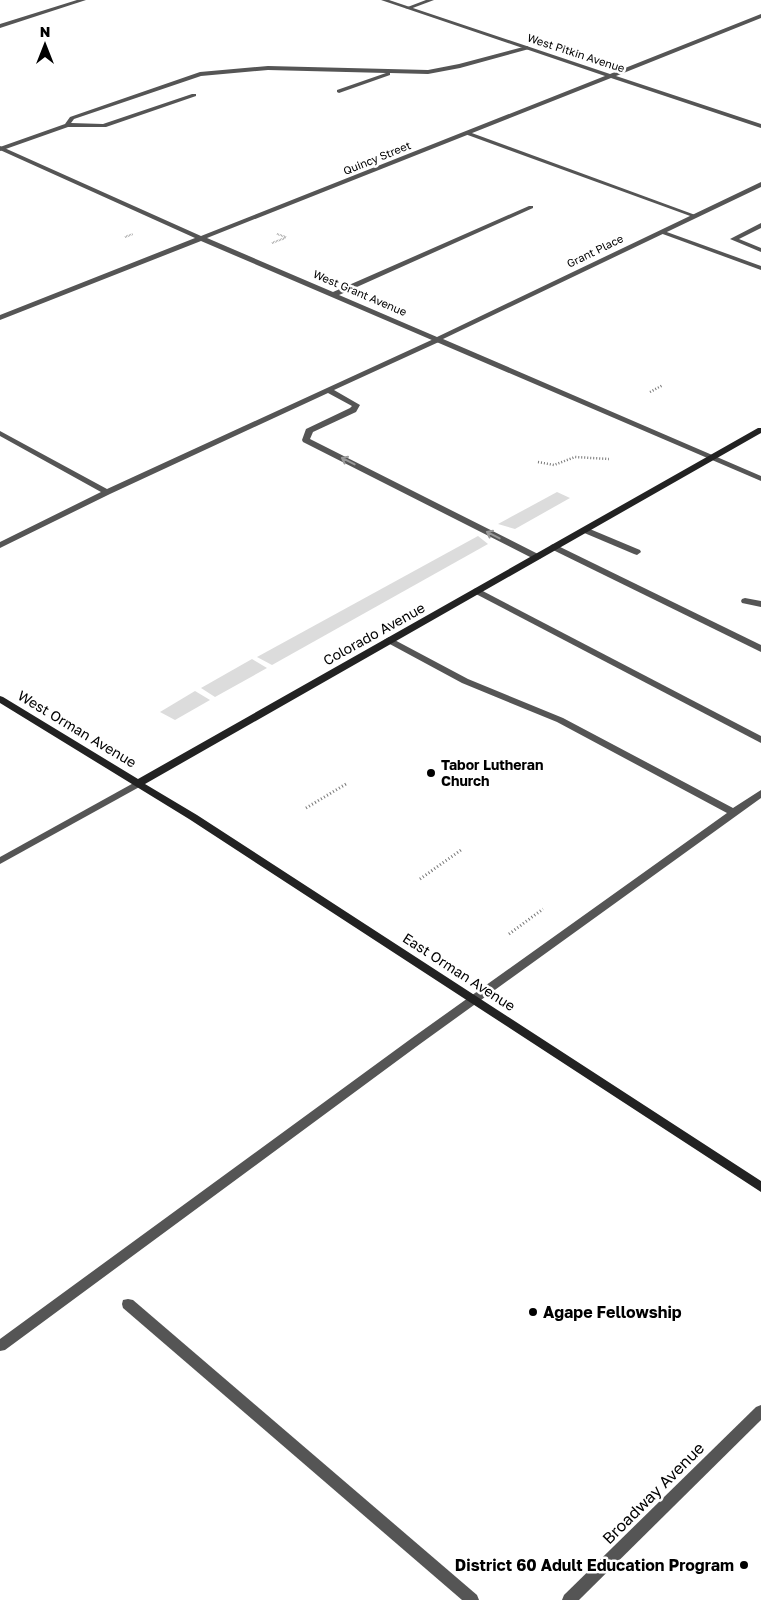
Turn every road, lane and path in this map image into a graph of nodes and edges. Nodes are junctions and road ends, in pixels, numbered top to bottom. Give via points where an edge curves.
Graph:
1 (384, 0) edge
2 (431, 0) edge
3 (78, 1) edge
4 (408, 8) junction
5 (761, 16) edge
6 (0, 26) edge
7 (527, 48) junction
8 (394, 72) junction
9 (611, 76) junction
10 (339, 92) dead end
11 (194, 95) dead end
12 (67, 125) junction
13 (761, 126) edge
14 (467, 133) junction
15 (3, 150) edge
16 (0, 154) edge
17 (761, 184) edge
18 (531, 207) dead end
19 (695, 216) junction
20 (761, 225) edge
21 (662, 232) junction
22 (201, 238) junction
23 (286, 238) dead end
24 (268, 245) dead end
25 (761, 250) edge
26 (761, 268) edge
27 (335, 294) junction
28 (0, 318) edge
29 (438, 339) junction
30 (663, 385) dead end
31 (329, 390) junction
32 (650, 392) dead end
33 (761, 430) edge
34 (0, 433) edge
35 (712, 458) junction
36 (609, 459) dead end
37 (538, 462) dead end
38 (761, 480) edge
39 (107, 492) junction
40 (585, 530) junction
41 (0, 545) edge
42 (554, 547) junction
43 (637, 552) dead end
44 (537, 557) junction
45 (477, 591) junction
46 (745, 601) dead end
47 (761, 604) edge
48 (389, 640) junction
49 (761, 649) edge
50 (0, 699) edge
51 (761, 740) edge
52 (139, 783) junction
53 (346, 784) dead end
54 (761, 793) edge
55 (306, 808) dead end
56 (733, 812) junction
57 (461, 850) dead end
58 (0, 861) edge
59 (420, 879) dead end
60 (543, 909) dead end
61 (509, 934) dead end
62 (474, 1000) junction
63 (761, 1187) edge
64 (128, 1304) dead end
65 (0, 1346) edge
66 (761, 1411) edge
67 (472, 1600) edge
68 (569, 1600) edge

1 - 4 street, West Pitkin Avenue
2 - 4 street
3 - 6 street
4 - 7 street, West Pitkin Avenue
5 - 9 street, Quincy Street
7 - 8 street via 454,68
7 - 9 street, West Pitkin Avenue
8 - 10 street
8 - 12 street via 276,68 200,74 72,118
9 - 13 street, West Pitkin Avenue
9 - 14 street, Quincy Street
11 - 12 street via 104,126
12 - 15 street
14 - 19 street
14 - 22 street, Quincy Street
15 - 16 street
15 - 22 street, West Grant Avenue
17 - 19 street, Grant Place
18 - 27 street
19 - 21 street, Grant Place
20 - 25 street via 733,239
21 - 26 street
21 - 29 street, Grant Place
22 - 27 street, West Grant Avenue
22 - 28 street, Quincy Street
23 - 24 path
27 - 29 street, West Grant Avenue
29 - 31 street, Grant Place
29 - 35 street, West Grant Avenue
30 - 32 path
31 - 39 street, Grant Place
44 -> 31 street via 306,440 309,431 353,410 356,405
33 - 35 street, Colorado Avenue
34 - 39 street
35 - 38 street, West Grant Avenue
35 - 40 street, Colorado Avenue
36 - 37 path via 575,457 554,465
39 - 41 street, Grant Place
40 - 42 street, Colorado Avenue
40 - 43 street
42 - 44 street, Colorado Avenue
42 - 49 street
44 - 45 street, Colorado Avenue
45 - 48 street, Colorado Avenue
45 - 51 street
46 - 47 street
48 - 52 street, Colorado Avenue
48 - 56 street via 465,681 560,720
50 - 52 street, West Orman Avenue
52 - 58 street, Colorado Avenue
52 - 62 street, East Orman Avenue
53 - 55 path
54 - 56 street
56 - 62 street
57 - 59 path
60 - 61 path
62 - 63 street, East Orman Avenue
62 - 65 street
64 - 67 street
66 - 68 street, Broadway Avenue

